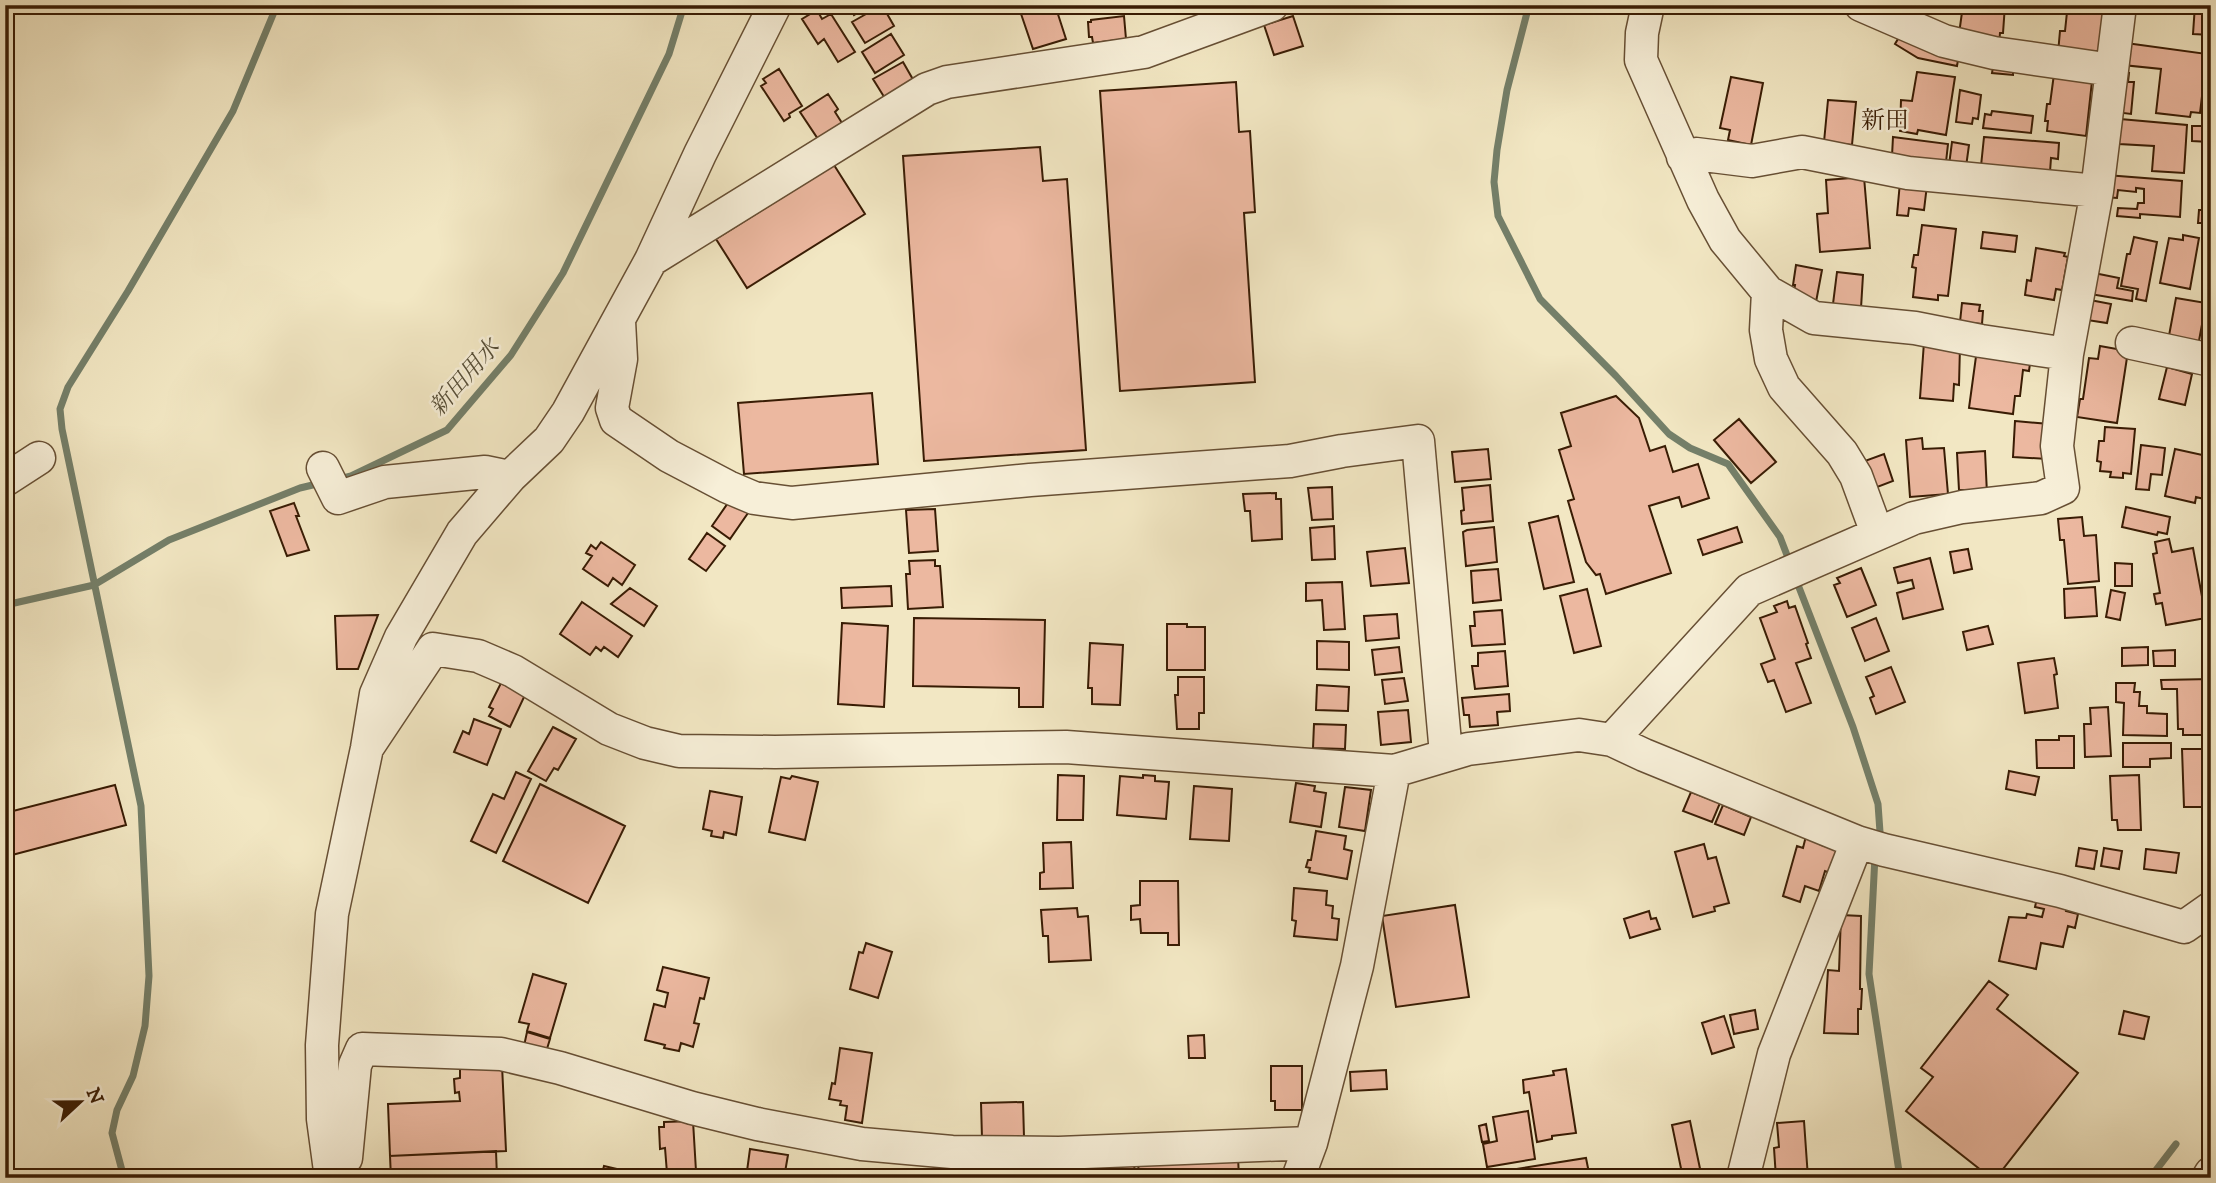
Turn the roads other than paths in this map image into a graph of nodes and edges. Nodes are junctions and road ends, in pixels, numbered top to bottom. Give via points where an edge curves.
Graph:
1 (775, 5) edge
2 (1648, 5) edge
3 (1861, 5) edge
4 (2120, 5) edge
5 (1253, 9) edge
6 (2112, 70) junction
7 (1683, 158) junction
8 (2096, 191) junction
9 (652, 260) junction
10 (1768, 292) junction
11 (619, 320) junction
12 (2132, 343) dead end
13 (2067, 354) junction
14 (2211, 360) edge
15 (39, 458) dead end
16 (323, 468) dead end
17 (510, 477) junction
18 (5, 480) edge
19 (1877, 533) junction
20 (1612, 740) junction
21 (367, 748) junction
22 (1446, 754) junction
23 (1394, 771) junction
24 (1871, 846) junction
25 (2211, 908) edge
26 (1311, 1143) junction
27 (330, 1175) edge
28 (1298, 1178) edge
29 (1743, 1178) edge

1 - 9 street
2 - 7 street via 1641,60
3 - 6 street via 1944,41
4 - 6 street
5 - 9 street via 1144,52 947,82 927,89
6 - 8 street
7 - 8 street via 1696,154 1752,161 1802,152 1908,173
7 - 10 street via 1725,240
8 - 13 street
9 - 11 street
10 - 13 street via 1814,318 1915,328
10 - 19 street via 1766,330 1771,359 1784,387 1856,475
11 - 17 street via 549,440
11 - 22 street via 621,359 612,408 616,420 669,456 754,498 792,503 1225,467 1418,441
12 - 14 street
13 - 19 street via 2057,446 2063,488 2042,498 1914,518
15 - 18 street
16 - 17 street via 338,498 385,482 485,472
17 - 21 street via 462,533 401,637 376,694
19 - 20 street via 1749,590
20 - 22 street via 1579,735
20 - 24 street
21 - 23 street via 432,649 478,656 513,671 609,729 679,751 1066,747
21 - 27 street via 332,914 322,1045 323,1119
22 - 23 street
23 - 26 street via 1357,967
24 - 25 street via 2060,891 2184,927
24 - 29 street via 1774,1054
26 - 27 street via 1059,1153 952,1152 862,1144 705,1111 501,1055 362,1049 355,1065 346,1158
26 - 28 street

